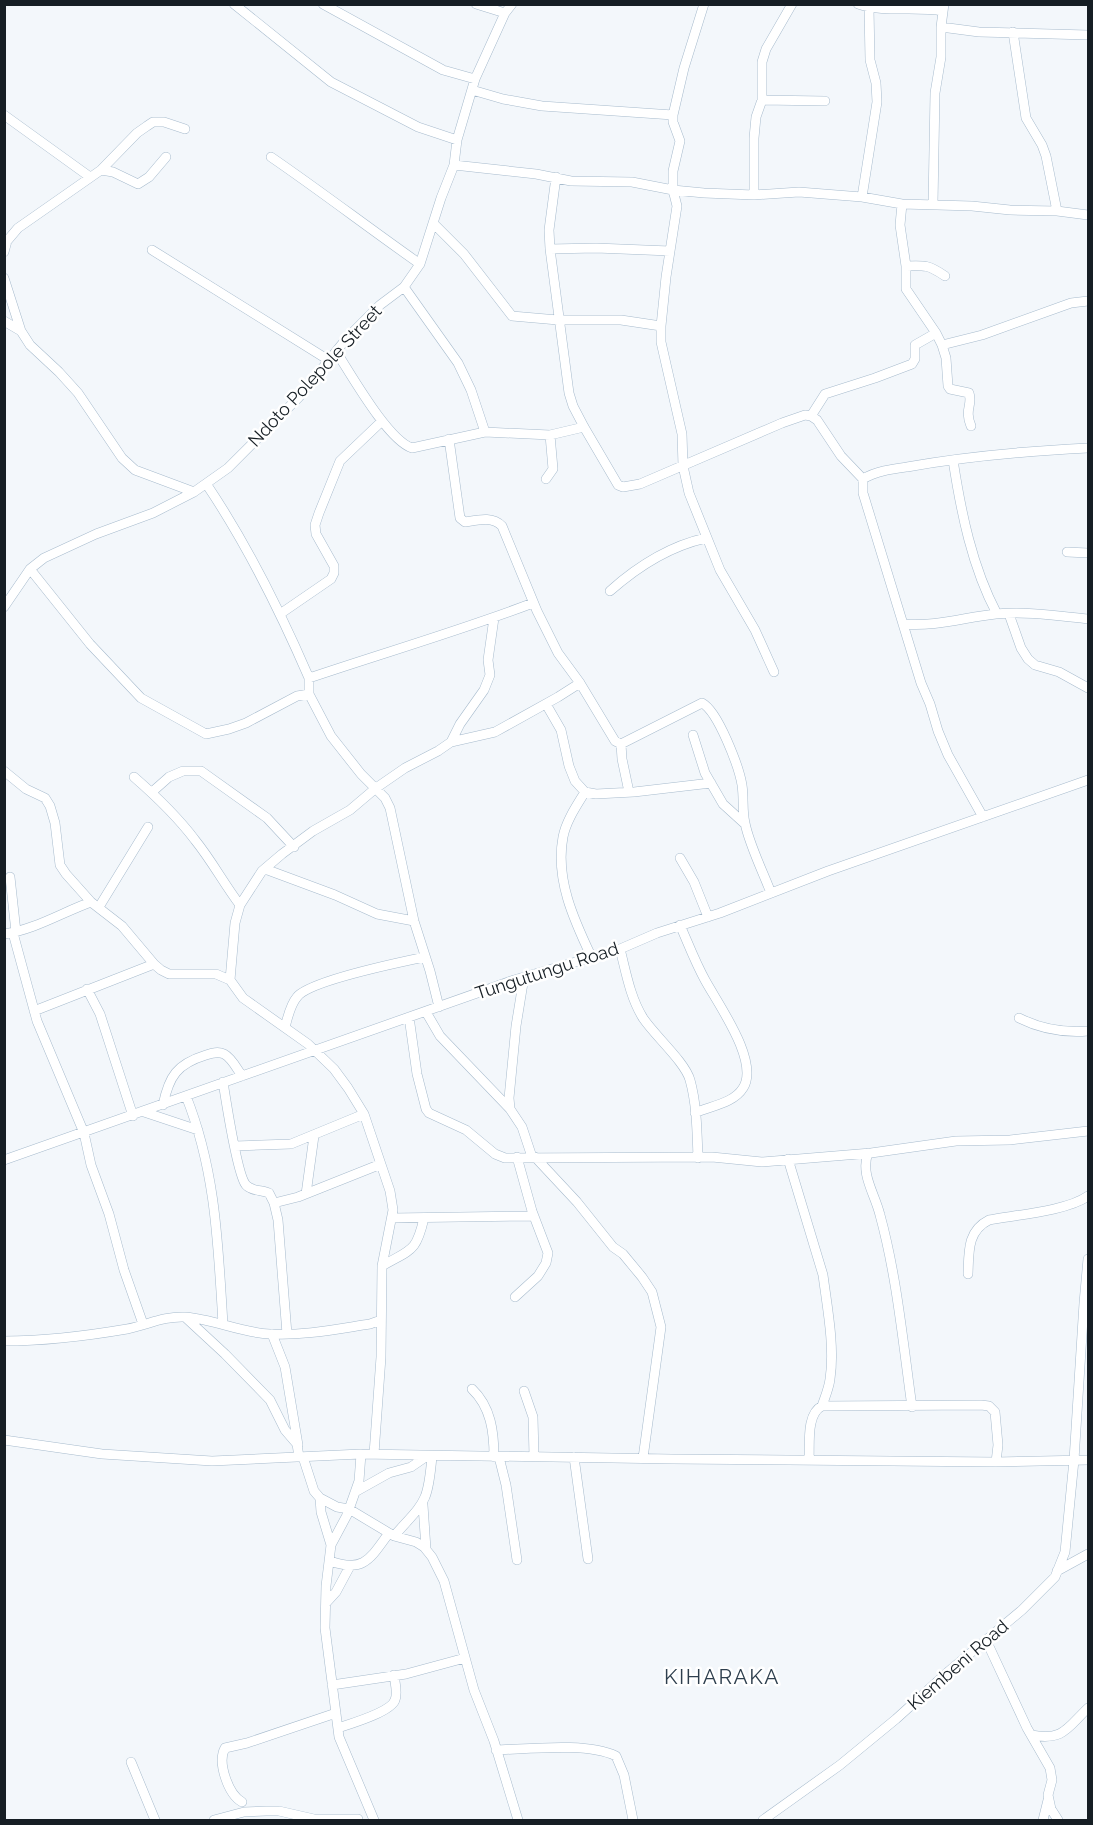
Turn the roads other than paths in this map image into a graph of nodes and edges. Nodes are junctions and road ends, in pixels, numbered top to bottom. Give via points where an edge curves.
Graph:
1 (234, 4) edge
2 (323, 4) edge
3 (476, 4) edge
4 (512, 4) edge
5 (704, 4) edge
6 (792, 4) edge
7 (858, 4) edge
8 (869, 8) junction
9 (944, 8) edge
10 (505, 14) junction
11 (941, 27) junction
12 (1013, 32) junction
13 (1089, 35) edge
14 (475, 79) junction
15 (472, 90) junction
16 (762, 100) junction
17 (825, 101) dead end
18 (4, 115) edge
19 (673, 115) junction
20 (185, 129) dead end
21 (457, 140) junction
22 (165, 157) dead end
23 (271, 157) dead end
24 (454, 165) junction
25 (101, 170) junction
26 (90, 177) junction
27 (556, 177) junction
28 (673, 190) junction
29 (754, 195) junction
30 (862, 197) junction
31 (902, 204) junction
32 (933, 204) junction
33 (1057, 211) junction
34 (1089, 215) edge
35 (433, 223) junction
36 (550, 249) junction
37 (152, 250) dead end
38 (670, 251) junction
39 (4, 252) edge
40 (420, 264) junction
41 (906, 266) junction
42 (945, 276) dead end
43 (4, 278) edge
44 (404, 287) junction
45 (1089, 301) edge
46 (558, 320) junction
47 (4, 321) edge
48 (661, 326) junction
49 (21, 332) junction
50 (936, 333) junction
51 (942, 345) junction
52 (337, 353) junction
53 (330, 361) junction
54 (811, 416) junction
55 (382, 421) junction
56 (971, 426) dead end
57 (584, 427) junction
58 (486, 432) junction
59 (550, 435) junction
60 (449, 439) junction
61 (1089, 448) edge
62 (953, 460) junction
63 (683, 466) junction
64 (546, 479) dead end
65 (863, 479) junction
66 (207, 485) junction
67 (194, 492) junction
68 (706, 538) junction
69 (1067, 552) dead end
70 (1089, 553) edge
71 (30, 569) junction
72 (610, 591) dead end
73 (532, 603) junction
74 (4, 607) edge
75 (280, 614) junction
76 (997, 614) junction
77 (1009, 614) junction
78 (494, 618) junction
79 (1089, 620) edge
80 (904, 624) junction
81 (774, 672) dead end
82 (309, 678) junction
83 (580, 683) junction
84 (1089, 688) edge
85 (309, 694) junction
86 (546, 704) junction
87 (693, 735) dead end
88 (451, 742) junction
89 (621, 744) junction
90 (4, 771) edge
91 (134, 777) dead end
92 (1089, 780) edge
93 (711, 783) junction
94 (376, 788) junction
95 (152, 792) junction
96 (585, 792) junction
97 (629, 792) junction
98 (983, 817) junction
99 (745, 824) junction
100 (148, 827) dead end
101 (294, 846) junction
102 (680, 858) dead end
103 (265, 869) junction
104 (10, 878) dead end
105 (771, 892) junction
106 (91, 902) junction
107 (240, 905) junction
108 (99, 907) junction
109 (708, 916) junction
110 (414, 921) junction
111 (681, 925) junction
112 (11, 933) edge
113 (620, 948) junction
114 (591, 956) junction
115 (425, 957) junction
116 (154, 964) junction
117 (524, 977) junction
118 (230, 980) junction
119 (87, 989) junction
120 (439, 1007) junction
121 (34, 1011) junction
122 (426, 1012) junction
123 (409, 1017) junction
124 (1019, 1018) dead end
125 (285, 1027) junction
126 (1089, 1031) edge
127 (316, 1051) junction
128 (242, 1076) junction
129 (223, 1082) junction
130 (186, 1096) junction
131 (163, 1105) junction
132 (510, 1109) junction
133 (144, 1112) junction
134 (695, 1113) junction
135 (364, 1114) junction
136 (133, 1116) junction
137 (198, 1130) junction
138 (1089, 1131) edge
139 (84, 1133) junction
140 (314, 1136) junction
141 (235, 1146) junction
142 (868, 1153) junction
143 (517, 1157) junction
144 (534, 1157) junction
145 (698, 1158) junction
146 (788, 1159) junction
147 (4, 1160) edge
148 (381, 1164) junction
149 (306, 1194) junction
150 (1089, 1196) edge
151 (274, 1203) junction
152 (534, 1216) junction
153 (392, 1218) junction
154 (424, 1218) junction
155 (1089, 1259) edge
156 (381, 1266) junction
157 (968, 1274) dead end
158 (515, 1297) dead end
159 (1086, 1303) edge
160 (185, 1317) junction
161 (381, 1320) junction
162 (143, 1324) junction
163 (223, 1324) junction
164 (272, 1334) junction
165 (287, 1334) junction
166 (4, 1341) edge
167 (472, 1389) dead end
168 (524, 1391) dead end
169 (822, 1406) junction
170 (912, 1407) junction
171 (4, 1440) edge
172 (300, 1454) junction
173 (361, 1454) junction
174 (374, 1454) junction
175 (430, 1456) junction
176 (534, 1456) junction
177 (496, 1457) junction
178 (574, 1457) junction
179 (643, 1458) junction
180 (809, 1460) junction
181 (1074, 1460) junction
182 (1089, 1460) edge
183 (996, 1462) junction
184 (356, 1492) junction
185 (320, 1498) junction
186 (423, 1505) junction
187 (349, 1509) junction
188 (391, 1534) junction
189 (331, 1545) junction
190 (426, 1549) junction
191 (1089, 1554) edge
192 (588, 1559) dead end
193 (517, 1560) dead end
194 (330, 1561) junction
195 (350, 1566) junction
196 (1057, 1572) junction
197 (326, 1603) junction
198 (986, 1640) junction
199 (465, 1658) junction
200 (394, 1675) junction
201 (332, 1685) junction
202 (1089, 1708) edge
203 (336, 1713) junction
204 (338, 1728) junction
205 (1031, 1736) junction
206 (496, 1750) junction
207 (131, 1762) dead end
208 (363, 1798) junction
209 (1048, 1798) junction
210 (242, 1802) dead end
211 (310, 1819) edge
212 (358, 1820) edge
213 (155, 1821) edge
214 (213, 1821) edge
215 (374, 1821) edge
216 (518, 1821) edge
217 (633, 1821) edge
218 (763, 1821) edge
219 (1043, 1821) edge
220 (1058, 1821) edge

1 - 21 street via 331,82 418,128
2 - 14 street via 443,69
3 - 10 street
4 - 10 street, Ndoto Polepole Street
5 - 19 street
6 - 16 street via 766,49 761,74
7 - 8 street
8 - 9 street
8 - 30 street via 870,60 878,102
9 - 11 street
10 - 14 street, Ndoto Polepole Street
11 - 12 street
11 - 32 street via 935,93
12 - 13 street
12 - 33 street via 1023,106 1046,156
14 - 15 street, Ndoto Polepole Street
15 - 19 street via 542,106
15 - 21 street, Ndoto Polepole Street
16 - 17 street
16 - 29 street via 754,138
18 - 26 street
19 - 28 street via 680,141
20 - 25 street via 153,122
21 - 24 street, Ndoto Polepole Street
22 - 25 street via 138,184
23 - 40 street
24 - 27 street
24 - 35 street, Ndoto Polepole Street
25 - 26 street
26 - 39 street via 18,228
27 - 28 street via 587,183 632,182
27 - 36 street
28 - 29 street
28 - 38 street via 677,206
29 - 30 street via 799,192
30 - 31 street
31 - 32 street
31 - 41 street via 900,225
32 - 33 street
33 - 34 street
35 - 40 street, Ndoto Polepole Street
35 - 46 street via 464,254 512,316
36 - 38 street
36 - 46 street
37 - 53 street
38 - 48 street
40 - 44 street, Ndoto Polepole Street
41 - 42 street via 926,265
41 - 50 street via 906,289
43 - 49 street
44 - 52 street, Ndoto Polepole Street via 380,305
44 - 58 street via 458,363
45 - 51 street via 1071,303
46 - 48 street via 621,320
46 - 57 street via 569,393
47 - 49 street
48 - 63 street
49 - 67 street via 78,393 122,458 135,470
50 - 51 street
50 - 54 street via 915,345 912,364 825,394
51 - 56 street via 948,386 971,397 966,415
52 - 53 street, Ndoto Polepole Street
52 - 55 street
53 - 66 street, Ndoto Polepole Street via 271,427
54 - 63 street via 782,423
54 - 65 street
55 - 60 street via 404,445 412,448
55 - 75 street via 340,461 315,525 334,566 331,579
57 - 59 street
57 - 63 street via 618,485 623,487
58 - 59 street
58 - 60 street
59 - 64 street via 553,469
60 - 73 street via 460,518 465,522 497,520
61 - 62 street
62 - 65 street via 871,474
62 - 76 street via 975,558
63 - 68 street via 688,493
65 - 80 street via 863,493
66 - 67 street, Ndoto Polepole Street
66 - 75 street
67 - 71 street, Ndoto Polepole Street via 44,558
68 - 72 street via 679,546 639,568
68 - 81 street
69 - 70 street
71 - 74 street
71 - 85 street via 90,644 141,698 194,729 206,734 228,729
73 - 78 street
73 - 83 street via 558,653
75 - 82 street
76 - 77 street
76 - 80 street
77 - 79 street
77 - 84 street via 1028,659
78 - 82 street
78 - 88 street via 487,683
80 - 98 street via 938,731
82 - 85 street
83 - 86 street
83 - 89 street via 615,741
85 - 94 street via 331,736
86 - 88 street via 495,732
86 - 96 street via 561,730 568,766
87 - 93 street
88 - 94 street
89 - 97 street
89 - 99 street via 702,703 708,706 735,758 742,784
90 - 106 street via 45,798 55,823 60,865
91 - 95 street
92 - 98 street, Tungutungu Road
93 - 97 street
93 - 99 street via 723,804
94 - 101 street
94 - 110 street via 390,808
95 - 101 street via 183,771 201,771 267,818
95 - 107 street via 197,842
96 - 97 street
96 - 114 street via 563,837 562,861 567,899
98 - 105 street, Tungutungu Road
99 - 105 street
100 - 108 street
101 - 103 street
102 - 109 street
103 - 107 street
103 - 110 street via 378,914
104 - 112 street
105 - 109 street, Tungutungu Road
106 - 108 street
106 - 112 street
107 - 118 street
108 - 116 street via 123,926
109 - 111 street, Tungutungu Road
110 - 115 street
111 - 113 street, Tungutungu Road
111 - 134 street via 703,978 734,1030 748,1067 747,1080 735,1097
112 - 121 street
113 - 114 street, Tungutungu Road
113 - 134 street via 638,1010 690,1078
114 - 117 street, Tungutungu Road
115 - 120 street
115 - 125 street via 313,986 297,996
116 - 118 street via 169,974 216,974
116 - 119 street
117 - 120 street, Tungutungu Road
117 - 132 street
118 - 125 street via 243,998
119 - 121 street
119 - 136 street via 100,1014
120 - 122 street, Tungutungu Road
121 - 139 street
122 - 123 street, Tungutungu Road
122 - 132 street via 440,1036
123 - 127 street, Tungutungu Road
123 - 143 street via 417,1074 429,1113 466,1130 495,1154
124 - 126 street via 1058,1031
125 - 127 street
127 - 128 street, Tungutungu Road
127 - 135 street via 341,1078
128 - 129 street, Tungutungu Road
128 - 131 street via 224,1054 215,1052 193,1059 176,1071
129 - 130 street, Tungutungu Road
129 - 141 street
130 - 131 street, Tungutungu Road
130 - 137 street
131 - 133 street, Tungutungu Road
132 - 144 street
133 - 136 street, Tungutungu Road
133 - 137 street
134 - 145 street
135 - 140 street
135 - 148 street
136 - 139 street, Tungutungu Road
137 - 163 street via 215,1208
138 - 142 street via 1010,1140 956,1141
139 - 147 street, Tungutungu Road
139 - 162 street
140 - 141 street via 291,1144
140 - 149 street
141 - 151 street via 244,1183 269,1193
142 - 146 street
142 - 170 street via 865,1166 880,1214 894,1283
143 - 144 street
143 - 152 street
144 - 145 street
144 - 179 street via 623,1254 652,1292 661,1327
145 - 146 street via 762,1162
146 - 169 street via 825,1287 831,1363
148 - 149 street
148 - 153 street via 390,1191
149 - 151 street
150 - 157 street via 1064,1206 982,1223 971,1239
151 - 165 street
152 - 154 street
152 - 158 street via 548,1253 546,1263
153 - 154 street
153 - 156 street
154 - 156 street via 415,1246
155 - 159 street, Kiembeni Road
156 - 161 street
159 - 181 street, Kiembeni Road
160 - 162 street
160 - 163 street
160 - 172 street via 270,1400
161 - 165 street
161 - 174 street
162 - 166 street via 50,1341
163 - 164 street
164 - 165 street
164 - 172 street via 285,1366
167 - 177 street via 489,1412
168 - 176 street via 533,1417
169 - 170 street
169 - 180 street via 812,1416
170 - 183 street via 993,1408
171 - 172 street via 102,1454 212,1461
172 - 173 street
172 - 185 street
173 - 174 street
173 - 184 street
174 - 175 street
175 - 177 street
175 - 184 street
175 - 186 street via 431,1480
176 - 177 street
176 - 178 street
177 - 193 street via 506,1485
178 - 179 street
178 - 192 street
179 - 180 street
180 - 183 street
181 - 182 street
181 - 183 street
181 - 196 street, Kiembeni Road via 1065,1552
184 - 187 street
185 - 187 street
185 - 189 street
186 - 188 street
186 - 190 street
187 - 188 street
187 - 189 street
188 - 190 street
188 - 195 street via 361,1564
189 - 194 street
190 - 199 street via 444,1581
191 - 196 street
194 - 195 street
194 - 197 street
195 - 197 street
196 - 198 street, Kiembeni Road via 1046,1588
197 - 201 street
198 - 205 street
198 - 218 street, Kiembeni Road via 840,1766
199 - 200 street
199 - 206 street
200 - 201 street
200 - 204 street via 395,1700 391,1706
201 - 203 street
202 - 205 street via 1057,1736
203 - 204 street
203 - 210 street via 225,1748 222,1756 230,1790
204 - 208 street
205 - 209 street via 1050,1768
206 - 216 street
206 - 217 street via 577,1748 616,1756
207 - 213 street
208 - 212 street
208 - 215 street
209 - 219 street
209 - 220 street
211 - 212 street
211 - 214 street via 266,1810

